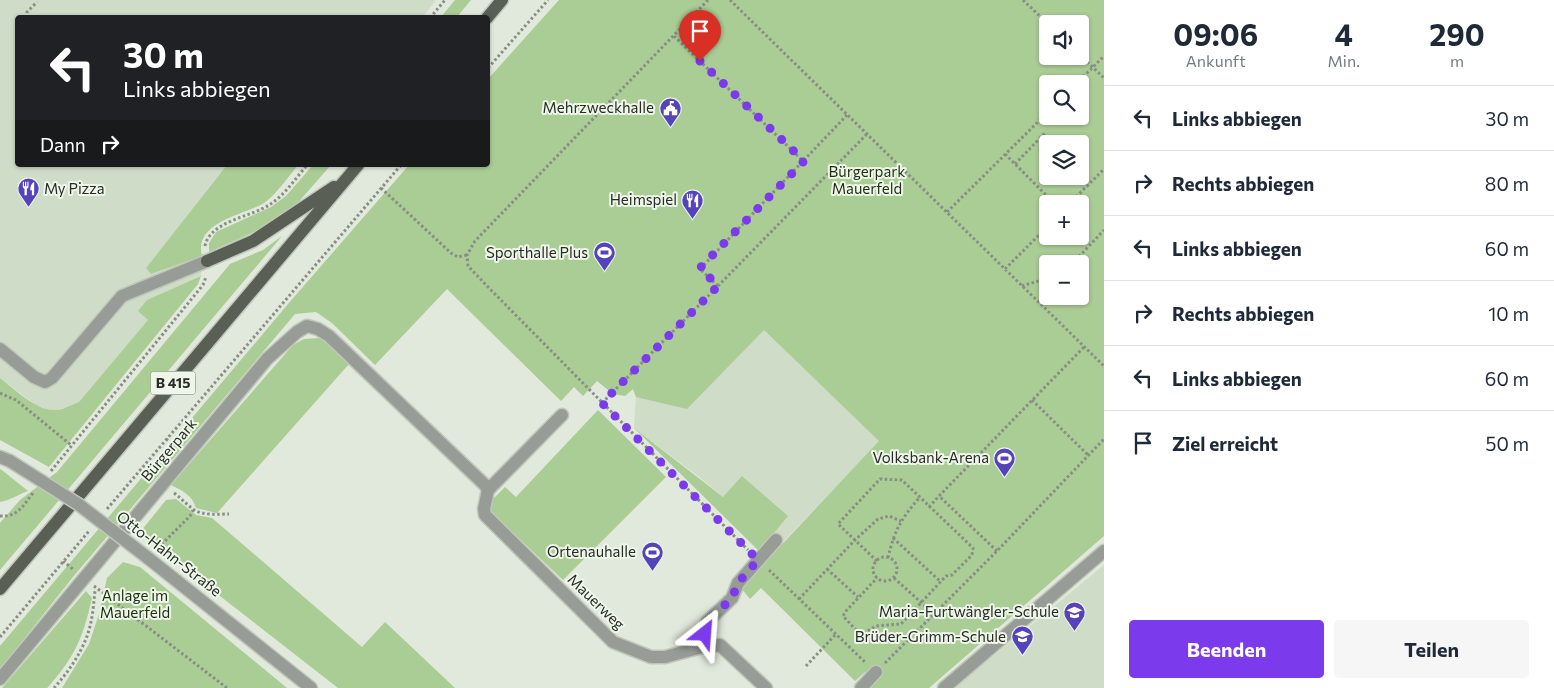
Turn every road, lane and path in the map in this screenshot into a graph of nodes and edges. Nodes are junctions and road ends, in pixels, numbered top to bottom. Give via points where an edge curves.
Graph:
1 (445, 0) edge
2 (502, 0) edge
3 (548, 0) edge
4 (708, 0) edge
5 (730, 0) edge
6 (1023, 0) edge
7 (37, 2) dead end
8 (26, 15) edge
9 (432, 15) edge
10 (490, 15) edge
11 (1039, 15) edge
12 (674, 36) junction
13 (1104, 56) edge
14 (1089, 63) edge
15 (490, 66) edge
16 (1093, 67) junction
17 (1085, 75) edge
18 (1104, 78) edge
19 (847, 115) junction
20 (1039, 121) edge
21 (1046, 132) dead end
22 (867, 134) junction
23 (1005, 154) junction
24 (804, 161) junction
25 (1015, 164) junction
26 (305, 167) edge
27 (356, 167) edge
28 (399, 167) edge
29 (1104, 169) edge
30 (1100, 173) junction
31 (1104, 176) edge
32 (346, 179) junction
33 (381, 188) junction
34 (1046, 195) edge
35 (1078, 195) edge
36 (947, 212) junction
37 (1104, 230) edge
38 (1039, 235) edge
39 (467, 255) junction
40 (1080, 255) edge
41 (207, 261) junction
42 (1005, 269) junction
43 (1039, 281) edge
44 (718, 286) junction
45 (1022, 286) junction
46 (1084, 347) junction
47 (0, 349) edge
48 (1104, 366) edge
49 (0, 393) edge
50 (1032, 400) junction
51 (602, 403) junction
52 (562, 414) dead end
53 (1104, 439) edge
54 (71, 445) junction
55 (1088, 455) junction
56 (5, 459) edge
57 (49, 474) dead end
58 (161, 485) junction
59 (38, 488) dead end
60 (488, 490) junction
61 (939, 496) junction
62 (919, 498) junction
63 (929, 507) junction
64 (193, 510) junction
65 (229, 514) dead end
66 (0, 516) edge
67 (102, 516) dead end
68 (901, 521) junction
69 (89, 531) dead end
70 (893, 538) junction
71 (776, 540) dead end
72 (855, 540) junction
73 (997, 550) junction
74 (1104, 552) edge
75 (148, 558) junction
76 (888, 558) junction
77 (758, 560) junction
78 (876, 561) junction
79 (827, 569) junction
80 (894, 577) junction
81 (876, 578) junction
82 (941, 582) junction
83 (0, 588) edge
84 (858, 597) junction
85 (799, 599) junction
86 (921, 603) junction
87 (934, 614) junction
88 (836, 634) junction
89 (0, 637) edge
90 (702, 647) junction
91 (806, 666) dead end
92 (876, 672) junction
93 (0, 680) edge
94 (54, 688) edge
95 (226, 688) edge
96 (311, 688) edge
97 (766, 688) edge
98 (861, 688) edge
99 (944, 688) edge

1 - 9 path
2 - 10 main road
3 - 15 path
4 - 12 path
5 - 19 path
6 - 11 path
7 - 8 path
12 - 24 path
12 - 39 path via 475,241
13 - 16 path
14 - 16 path
16 - 17 path
16 - 18 path
19 - 22 path
19 - 24 path
20 - 23 path
21 - 25 path
22 - 36 path
22 - 44 path
23 - 25 path
23 - 36 path
24 - 44 path via 700,268
25 - 34 path
26 - 41 path via 270,205 211,233 205,243
27 - 32 main road, B 415
28 - 33 path
29 - 30 path
30 - 31 path
30 - 35 path
32 - 41 main road via 253,241
32 - 83 main road, B 415
33 - 39 path via 451,253 458,257
33 - 67 path
36 - 42 path
37 - 40 path
38 - 42 path
39 - 51 path via 468,266
41 - 47 street via 122,296 52,378 45,382
41 - 54 path via 203,285
42 - 45 path
43 - 45 path
44 - 51 path
45 - 46 path
46 - 48 path
46 - 50 path
49 - 54 path via 16,400
50 - 55 path
50 - 61 path
51 - 77 path
52 - 60 street
53 - 55 path
54 - 57 path
55 - 73 path
56 - 75 street, Otto-Hahn-Straße, bridge via 78,504
58 - 60 street, Bürgerpark via 267,359 307,326 330,336
58 - 64 path via 183,498
58 - 93 street, Bürgerpark
59 - 66 path via 21,509 10,517
60 - 90 street, Mauerweg via 485,515 613,642 650,657 666,657
61 - 63 path
61 - 73 path
62 - 63 path
62 - 68 path
62 - 72 path via 902,480 880,479 838,524
63 - 82 path via 973,548 972,555 952,576 946,576
64 - 65 path via 211,515
64 - 75 path
68 - 70 path
68 - 72 path via 889,516 878,519
69 - 89 path
70 - 76 path
70 - 82 path
71 - 77 street
72 - 78 path
72 - 79 path
73 - 87 path
74 - 99 street
75 - 96 street, Otto-Hahn-Straße
76 - 78 path
76 - 80 path via 896,566
77 - 85 path
77 - 90 street via 738,583 732,598 707,622
78 - 81 path via 873,568
79 - 84 path
79 - 85 path
80 - 81 path via 883,581
80 - 86 path
81 - 84 path
82 - 86 path
84 - 86 path via 844,616 857,631 864,633 876,626 901,624
85 - 88 path
86 - 87 path
87 - 92 path
88 - 91 path
88 - 92 path
90 - 97 street, Mauerweg via 720,645
92 - 98 street
94 - 95 path via 83,646 91,623 95,587

